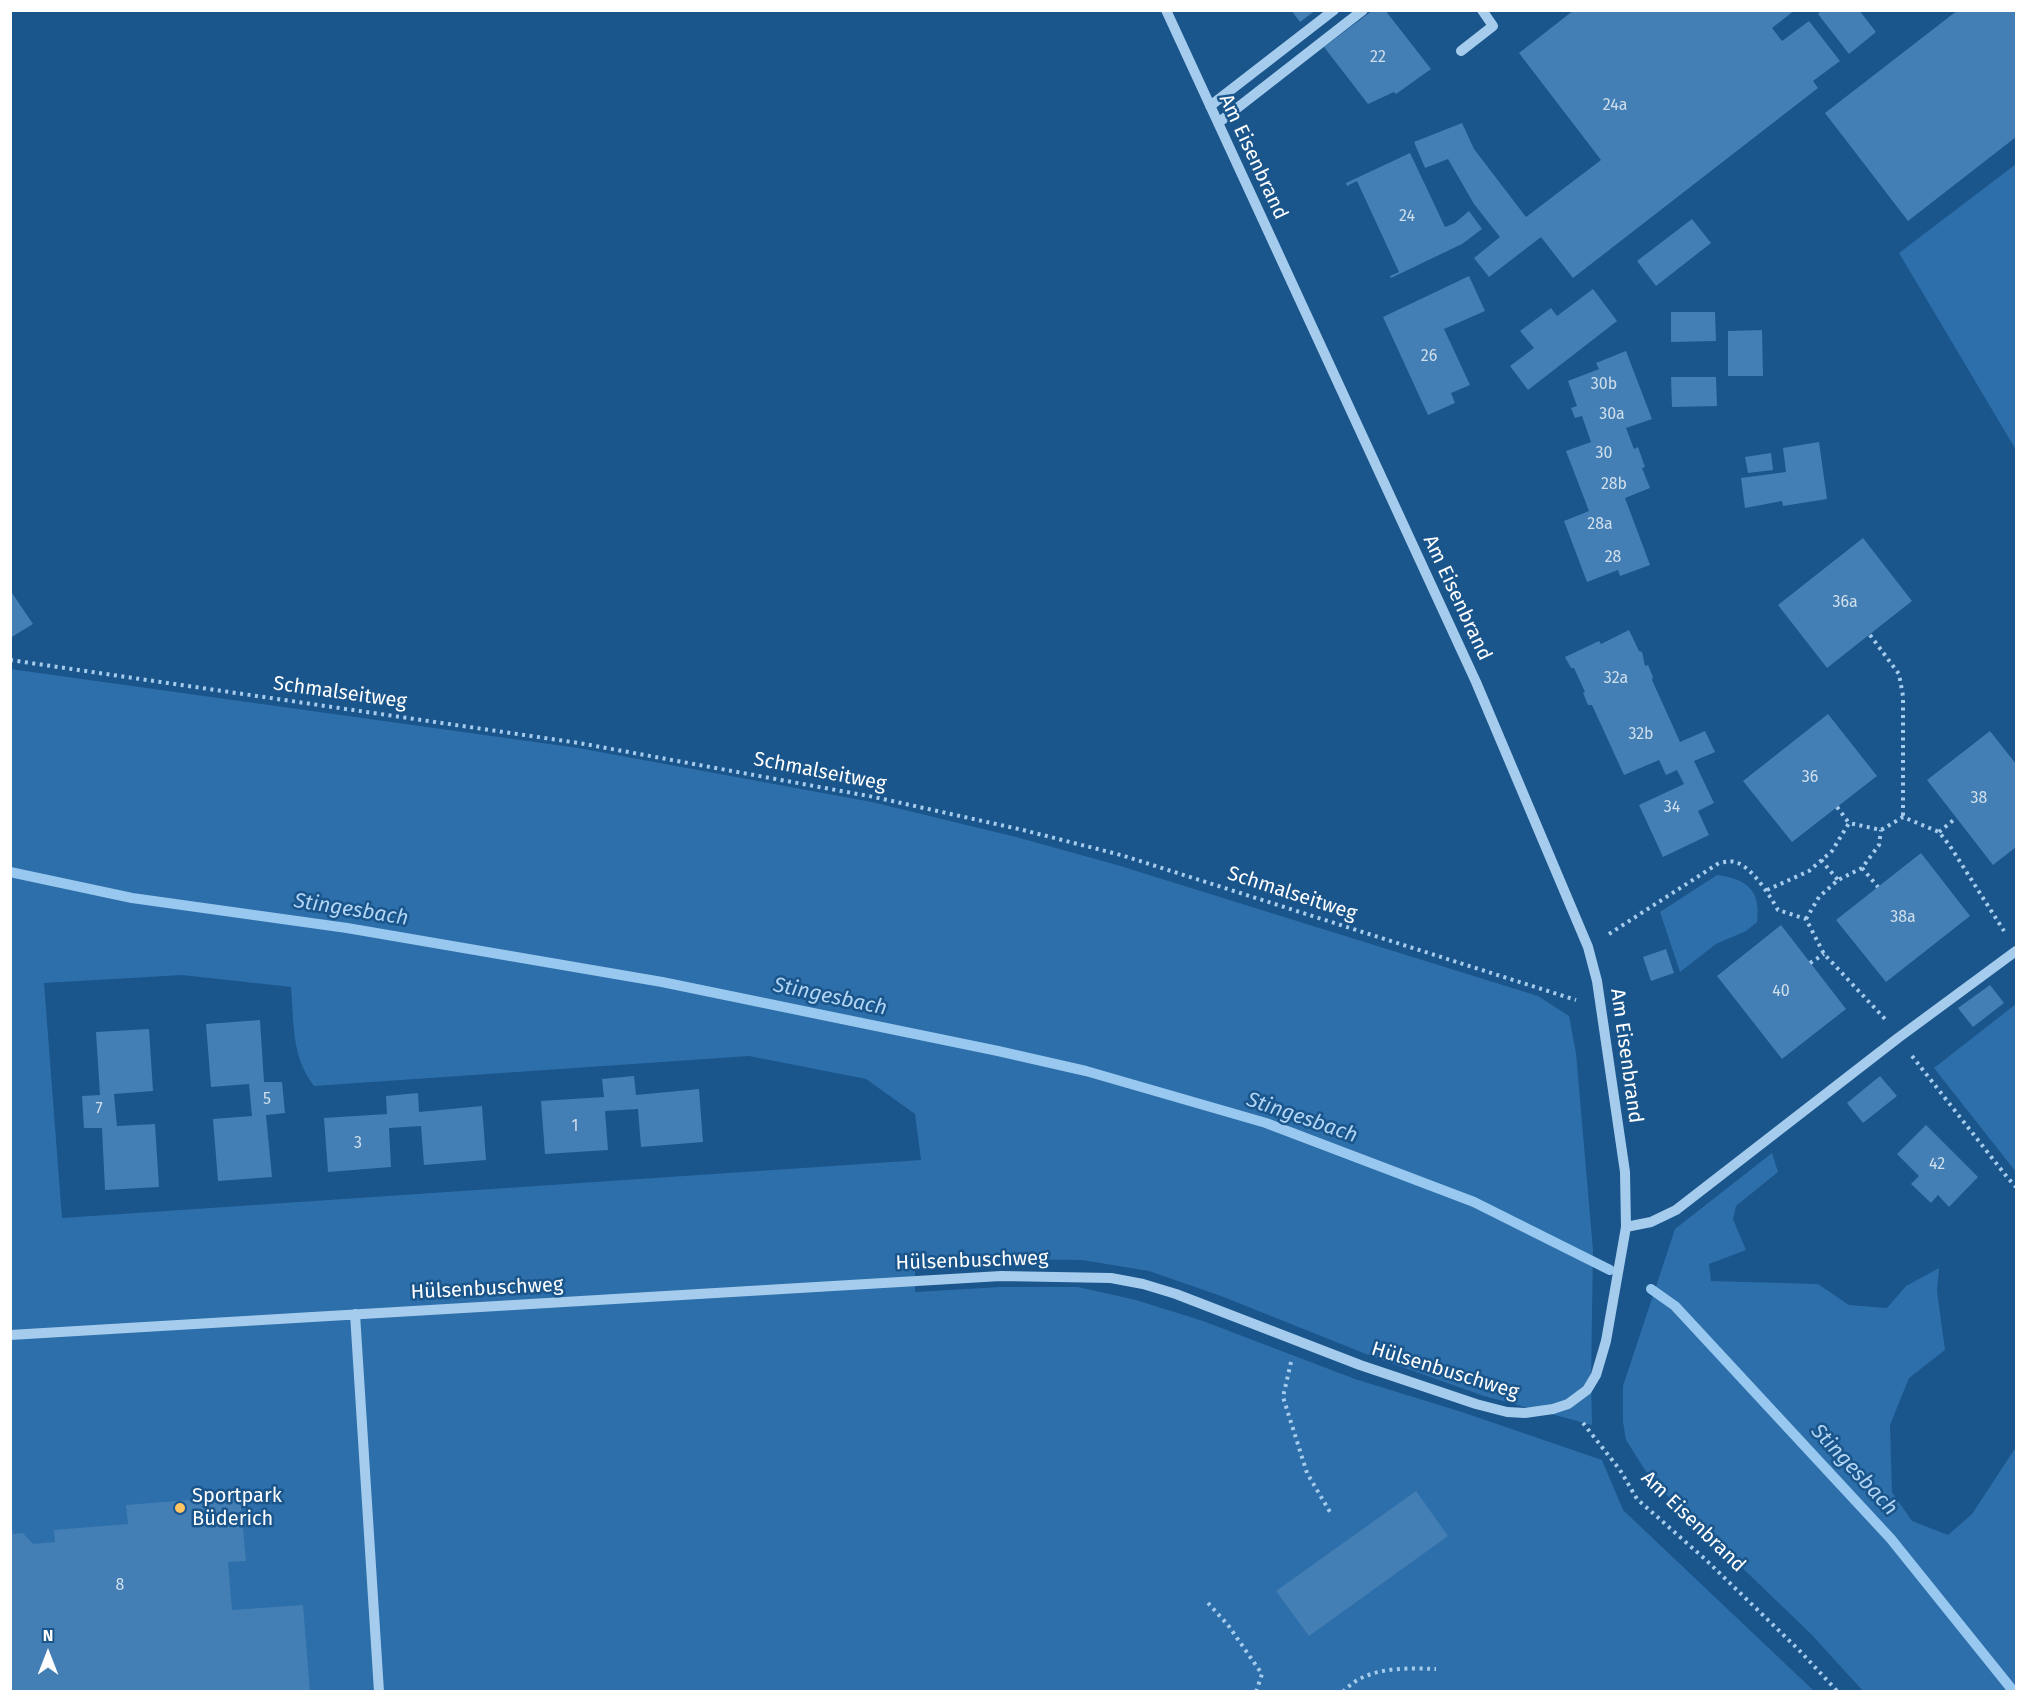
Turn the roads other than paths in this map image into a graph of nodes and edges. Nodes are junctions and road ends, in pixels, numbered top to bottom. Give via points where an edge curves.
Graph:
1 (1166, 10) edge
2 (1334, 10) edge
3 (1363, 10) edge
4 (1482, 10) edge
5 (1461, 51) dead end
6 (1210, 106) junction
7 (1218, 123) junction
8 (2016, 951) edge
9 (1626, 1227) junction
10 (355, 1314) junction
11 (10, 1335) edge
12 (1568, 1404) joint
13 (379, 1692) edge

1 - 6 street, Am Eisenbrand
2 - 6 street
3 - 7 street
4 - 5 street via 1493,26
6 - 7 street, Am Eisenbrand
7 - 9 street, Am Eisenbrand via 1476,682 1588,947 1602,1009 1624,1172
8 - 9 street via 1676,1210 1651,1222
9 - 12 street, Am Eisenbrand via 1606,1341 1596,1375 1587,1390
10 - 11 street, Hülsenbuschweg
10 - 12 street, Hülsenbuschweg via 1001,1276 1111,1278 1176,1294 1295,1341 1507,1412 1525,1413
10 - 13 street

